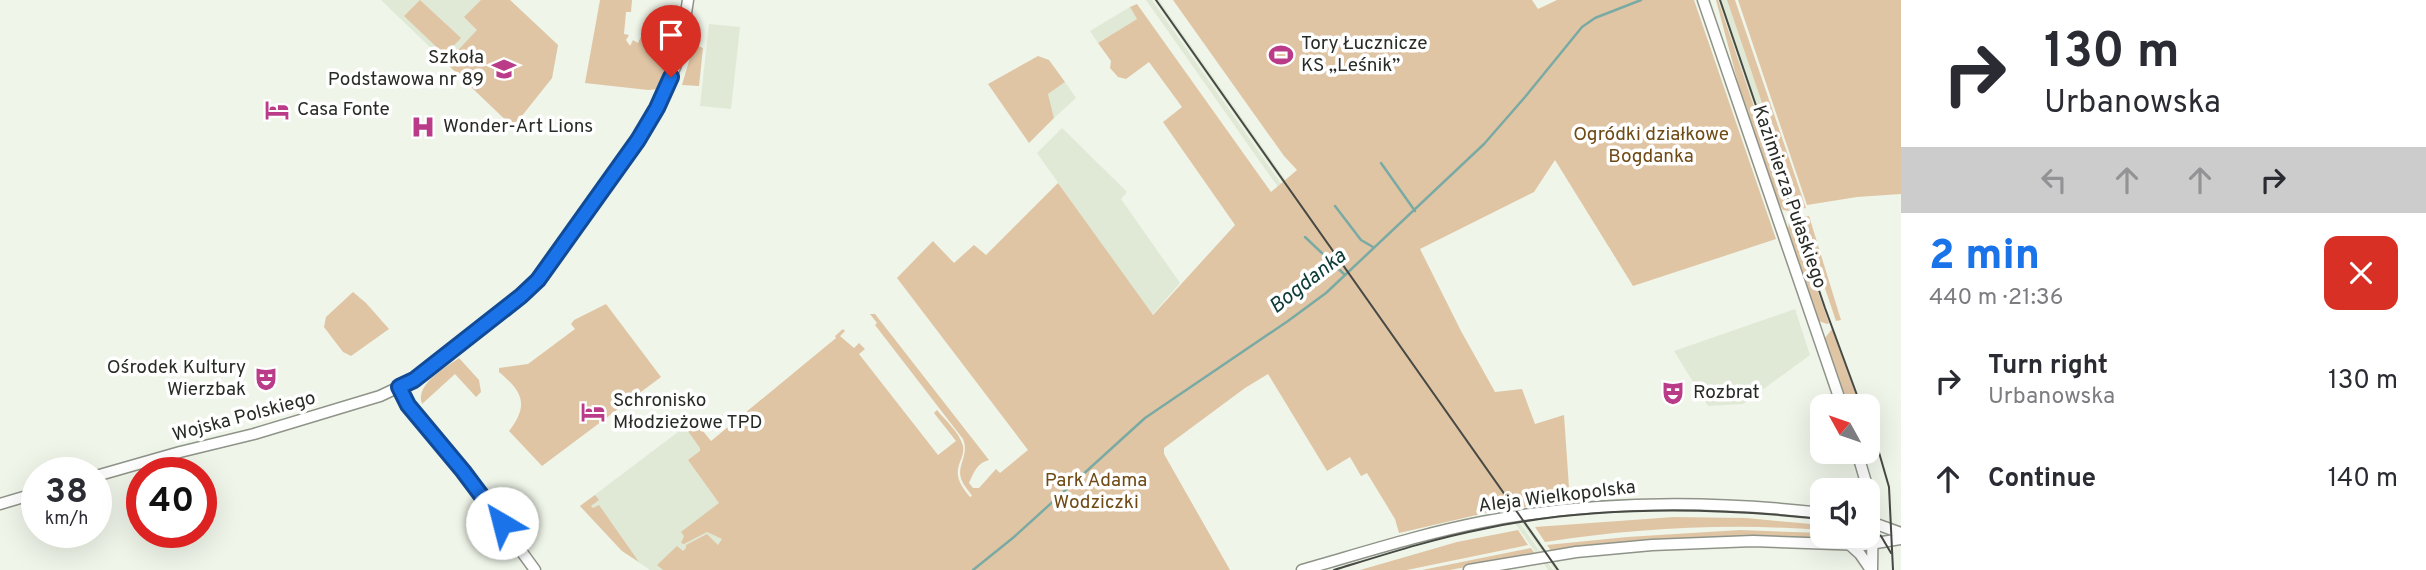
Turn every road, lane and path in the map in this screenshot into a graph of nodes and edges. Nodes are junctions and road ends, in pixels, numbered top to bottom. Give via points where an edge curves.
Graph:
1 (688, 0) edge
2 (1703, 0) edge
3 (399, 387) junction
4 (1838, 394) edge
5 (112, 471) edge
6 (21, 498) edge
7 (0, 504) edge
8 (1810, 512) edge
9 (1880, 526) edge
10 (1901, 533) edge
11 (1901, 540) edge
12 (1810, 543) edge
13 (1880, 543) edge
14 (1853, 548) edge
15 (1872, 548) edge
16 (536, 570) edge
17 (1302, 570) edge
18 (1469, 570) edge
19 (1872, 570) edge

1 - 3 street, Wojska Polskiego via 676,65 657,108 549,266 521,296
2 - 4 street, Kazimierza Pułaskiego
3 - 5 street, Wojska Polskiego via 254,434
3 - 16 street via 408,405
6 - 7 street
8 - 17 street, Aleja Wielkopolska via 1724,503 1567,509 1439,532
9 - 10 street
11 - 13 street
12 - 18 street via 1652,545
14 - 19 street
15 - 19 street

